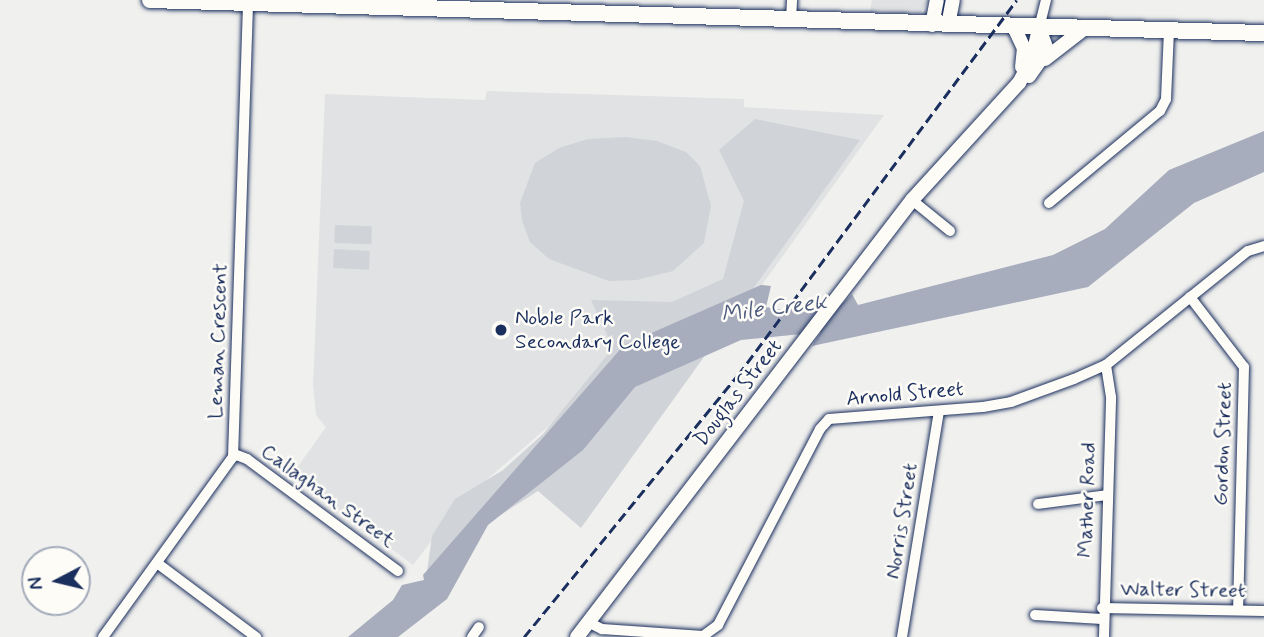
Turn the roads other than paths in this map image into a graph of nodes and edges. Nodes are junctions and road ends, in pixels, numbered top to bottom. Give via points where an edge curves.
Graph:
1 (150, 0) edge
2 (792, 0) edge
3 (937, 0) edge
4 (953, 0) edge
5 (1046, 0) edge
6 (248, 1) edge
7 (454, 5) edge
8 (585, 7) edge
9 (791, 20) junction
10 (940, 25) junction
11 (1014, 27) junction
12 (1039, 28) junction
13 (1085, 28) junction
14 (1169, 30) junction
15 (1264, 33) edge
16 (1040, 66) junction
17 (1017, 86) junction
18 (912, 200) junction
19 (1049, 203) dead end
20 (950, 231) dead end
21 (1264, 246) edge
22 (1190, 297) junction
23 (1106, 365) junction
24 (939, 412) junction
25 (234, 454) junction
26 (1107, 495) junction
27 (1038, 504) dead end
28 (157, 563) junction
29 (398, 571) dead end
30 (1238, 610) junction
31 (1264, 611) edge
32 (1102, 614) junction
33 (1035, 615) dead end
34 (588, 622) junction
35 (479, 627) dead end
36 (703, 636) edge
37 (103, 637) edge
38 (256, 637) edge
39 (472, 637) edge
40 (577, 637) edge
41 (902, 637) edge
42 (1104, 637) edge

1 - 6 main road
2 - 9 street
3 - 10 main road
4 - 10 main road
5 - 12 street
6 - 7 main road
6 - 25 street, Leman Crescent
7 - 8 main road
8 - 9 main road
9 - 10 main road
10 - 11 main road
11 - 12 main road
11 - 17 main road via 1025,53
12 - 13 main road
12 - 16 main road via 1048,44
12 - 17 main road, Douglas Street via 1032,60
13 - 14 main road
13 - 16 main road, Douglas Street via 1060,44
14 - 15 main road
14 - 19 street via 1166,99 1160,111
16 - 17 main road, Douglas Street
17 - 18 main road, Douglas Street
18 - 20 street
18 - 34 main road, Douglas Street
21 - 22 street, Arnold Street via 1248,251
22 - 23 street, Arnold Street
22 - 30 street, Gordon Street via 1244,367
23 - 24 street, Arnold Street via 1011,402
23 - 26 street, Mather Road via 1111,397
24 - 36 street, Arnold Street via 829,419 719,625
24 - 41 street, Norris Street
25 - 28 street
25 - 29 street, Callaghan Street
26 - 27 street
26 - 32 street, Mather Road
28 - 37 street
28 - 38 street
30 - 31 street, Walter Street
30 - 32 street, Walter Street
32 - 33 street, Walter Street
32 - 42 street, Mather Road
34 - 36 street, Arnold Street via 602,629
34 - 40 main road, Douglas Street
35 - 39 street

